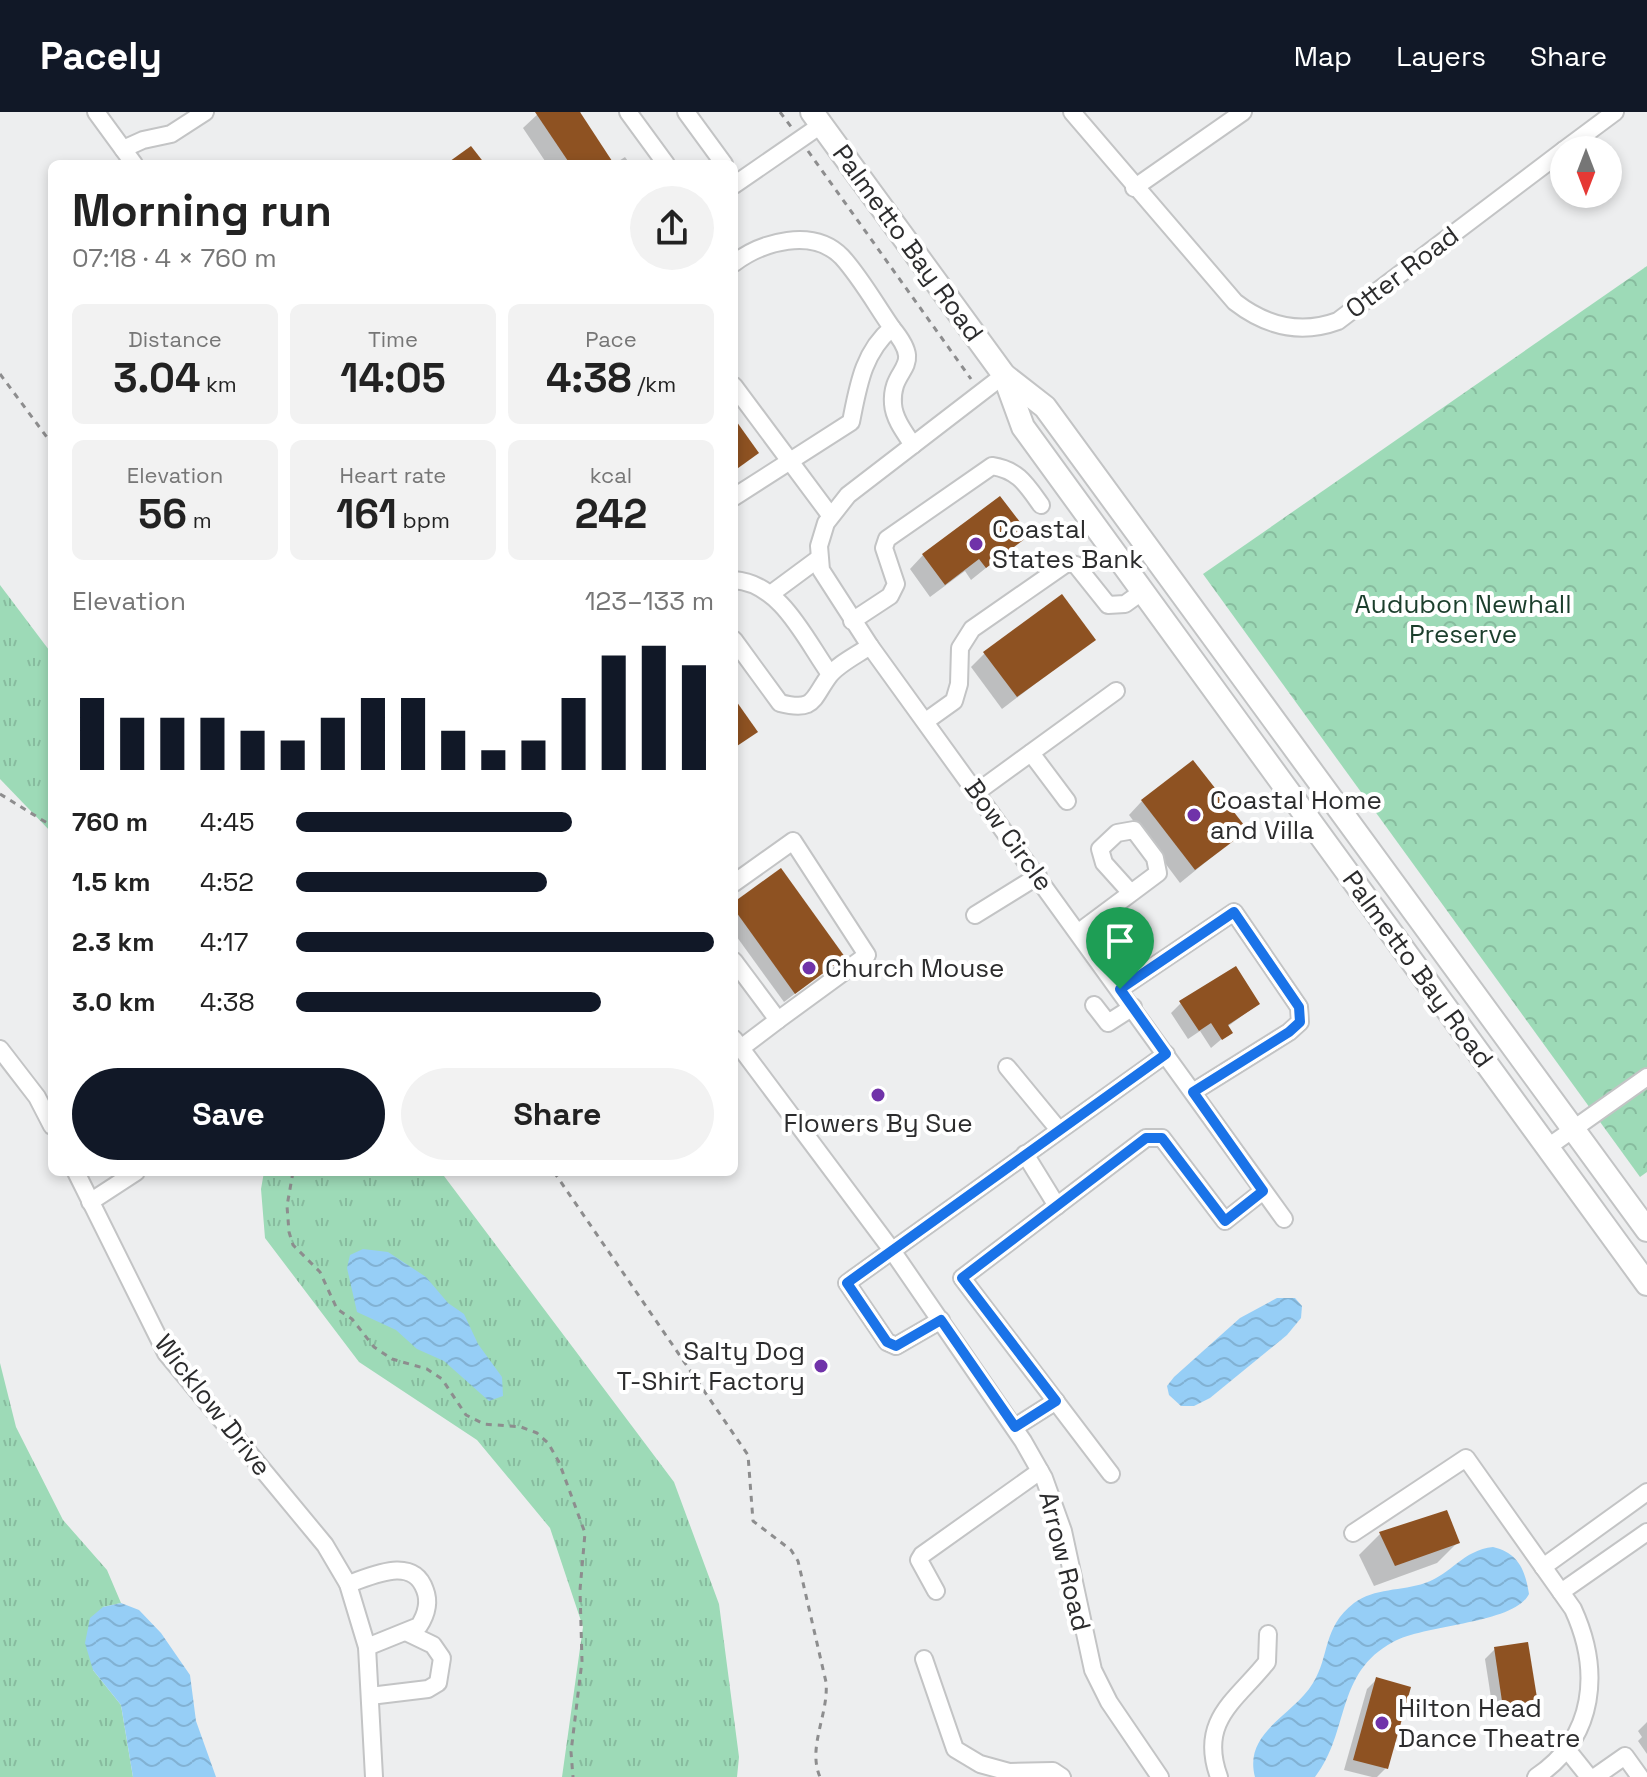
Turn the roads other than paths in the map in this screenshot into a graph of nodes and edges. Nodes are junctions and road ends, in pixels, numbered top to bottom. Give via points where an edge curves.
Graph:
1 (96, 112) edge
2 (205, 112) edge
3 (628, 112) edge
4 (686, 112) edge
5 (1072, 112) edge
6 (1243, 112) edge
7 (1615, 112) edge
8 (817, 118) edge
9 (1583, 136) edge
10 (123, 149) junction
11 (131, 160) edge
12 (663, 160) edge
13 (721, 160) edge
14 (1550, 161) edge
15 (738, 180) edge
16 (1134, 188) junction
17 (738, 258) edge
18 (892, 328) junction
19 (1004, 375) junction
20 (738, 391) edge
21 (913, 445) junction
22 (790, 461) junction
23 (738, 494) edge
24 (1041, 505) dead end
25 (830, 515) junction
26 (818, 559) junction
27 (738, 580) edge
28 (1143, 591) junction
29 (772, 593) junction
30 (852, 621) junction
31 (738, 645) edge
32 (870, 646) junction
33 (830, 674) junction
34 (1116, 691) dead end
35 (926, 721) junction
36 (1031, 753) junction
37 (977, 792) junction
38 (1067, 801) dead end
39 (1038, 876) junction
40 (738, 880) edge
41 (1131, 893) dead end
42 (975, 915) dead end
43 (1079, 932) junction
44 (738, 966) edge
45 (1120, 989) junction
46 (1094, 1005) dead end
47 (1133, 1007) junction
48 (778, 1020) junction
49 (738, 1043) edge
50 (738, 1045) edge
51 (0, 1049) edge
52 (1166, 1054) junction
53 (1007, 1067) dead end
54 (1647, 1077) edge
55 (1193, 1092) junction
56 (48, 1118) edge
57 (1059, 1130) junction
58 (1575, 1130) junction
59 (1548, 1147) junction
60 (1025, 1154) junction
61 (78, 1176) edge
62 (130, 1176) edge
63 (1263, 1191) junction
64 (90, 1202) junction
65 (1057, 1206) junction
66 (1284, 1219) dead end
67 (1647, 1230) edge
68 (891, 1249) junction
69 (1647, 1284) edge
70 (941, 1320) junction
71 (1056, 1401) junction
72 (1015, 1427) junction
73 (1040, 1471) junction
74 (1111, 1474) dead end
75 (1647, 1492) edge
76 (1647, 1532) edge
77 (1353, 1533) dead end
78 (1543, 1567) junction
79 (348, 1584) junction
80 (936, 1591) dead end
81 (1561, 1592) junction
82 (408, 1633) junction
83 (1268, 1634) dead end
84 (367, 1647) junction
85 (924, 1659) dead end
86 (370, 1696) junction
87 (1565, 1747) junction
88 (374, 1777) edge
89 (1062, 1777) edge
90 (1160, 1777) edge
91 (1217, 1777) edge
92 (1536, 1777) edge
93 (1592, 1777) edge
94 (1640, 1777) edge

1 - 10 street
2 - 10 street via 171,134
3 - 12 street
4 - 13 street
5 - 16 street, Otter Road
6 - 16 street
7 - 9 street, Otter Road
8 - 15 street
8 - 19 highway, Palmetto Bay Road
10 - 11 street
14 - 16 street, Otter Road via 1338,321 1317,329 1255,318
17 - 18 street via 755,248 793,240 821,244 840,256
18 - 21 street via 909,356 896,383 893,407
18 - 22 street via 864,366 851,422
19 - 21 street
19 - 28 highway, Palmetto Bay Road via 1023,427
19 - 58 highway, Palmetto Bay Road via 1045,407
20 - 22 street
21 - 25 street
22 - 23 street
22 - 25 street
24 - 30 street via 1020,475 992,466 887,539 884,548 896,584 890,596
25 - 26 street
26 - 29 street
26 - 30 street, Bow Circle via 826,583
27 - 29 street
28 - 35 street via 1125,604 1108,605 1076,565 1067,563 972,629 960,648 954,701
28 - 59 highway, Palmetto Bay Road
29 - 33 street
30 - 32 street, Bow Circle
31 - 33 street via 780,703 805,705 817,698
32 - 33 street
32 - 35 street, Bow Circle
34 - 36 street
35 - 37 street, Bow Circle
36 - 37 street
36 - 38 street
37 - 39 street, Bow Circle
39 - 42 street
39 - 43 street, Bow Circle
40 - 48 street via 793,841 867,955
41 - 43 street
43 - 45 street, Bow Circle
44 - 48 street
45 - 47 street, Bow Circle
45 - 55 street via 1234,912 1299,1007 1300,1022
46 - 47 street via 1108,1023
47 - 52 street, Bow Circle
48 - 49 street
50 - 68 street, Arrow Road
51 - 56 street
52 - 55 street, Bow Circle
52 - 57 street
53 - 57 street
54 - 58 street
55 - 63 street, Bow Circle
57 - 60 street
58 - 59 street
58 - 67 highway, Palmetto Bay Road
59 - 69 highway, Palmetto Bay Road
60 - 65 street
60 - 68 street
61 - 64 street, Wicklow Drive
62 - 64 street
63 - 65 street via 1225,1221 1162,1138 1146,1138
63 - 66 street, Bow Circle
64 - 79 street, Wicklow Drive via 166,1353 325,1545
65 - 71 street via 962,1278
68 - 70 street, Arrow Road
68 - 70 street via 847,1283 849,1290 887,1342 896,1346
70 - 72 street, Arrow Road
71 - 72 street
71 - 74 street
72 - 73 street, Arrow Road
73 - 80 street via 922,1555 919,1560
73 - 90 street, Arrow Road via 1063,1531 1093,1670
75 - 78 street
76 - 81 street
77 - 78 street via 1466,1458
78 - 81 street
79 - 82 street via 404,1570 420,1580 426,1610 419,1626
79 - 84 street, Wicklow Drive
81 - 87 street via 1586,1636 1592,1667 1584,1715
82 - 84 street
82 - 86 street via 433,1645 442,1658 438,1683 428,1689
83 - 91 street via 1267,1662 1239,1690 1215,1730
84 - 86 street, Wicklow Drive
85 - 89 street via 955,1749 980,1764 1009,1772 1053,1771
86 - 88 street, Wicklow Drive
87 - 92 street
87 - 93 street
93 - 94 street via 1625,1756

